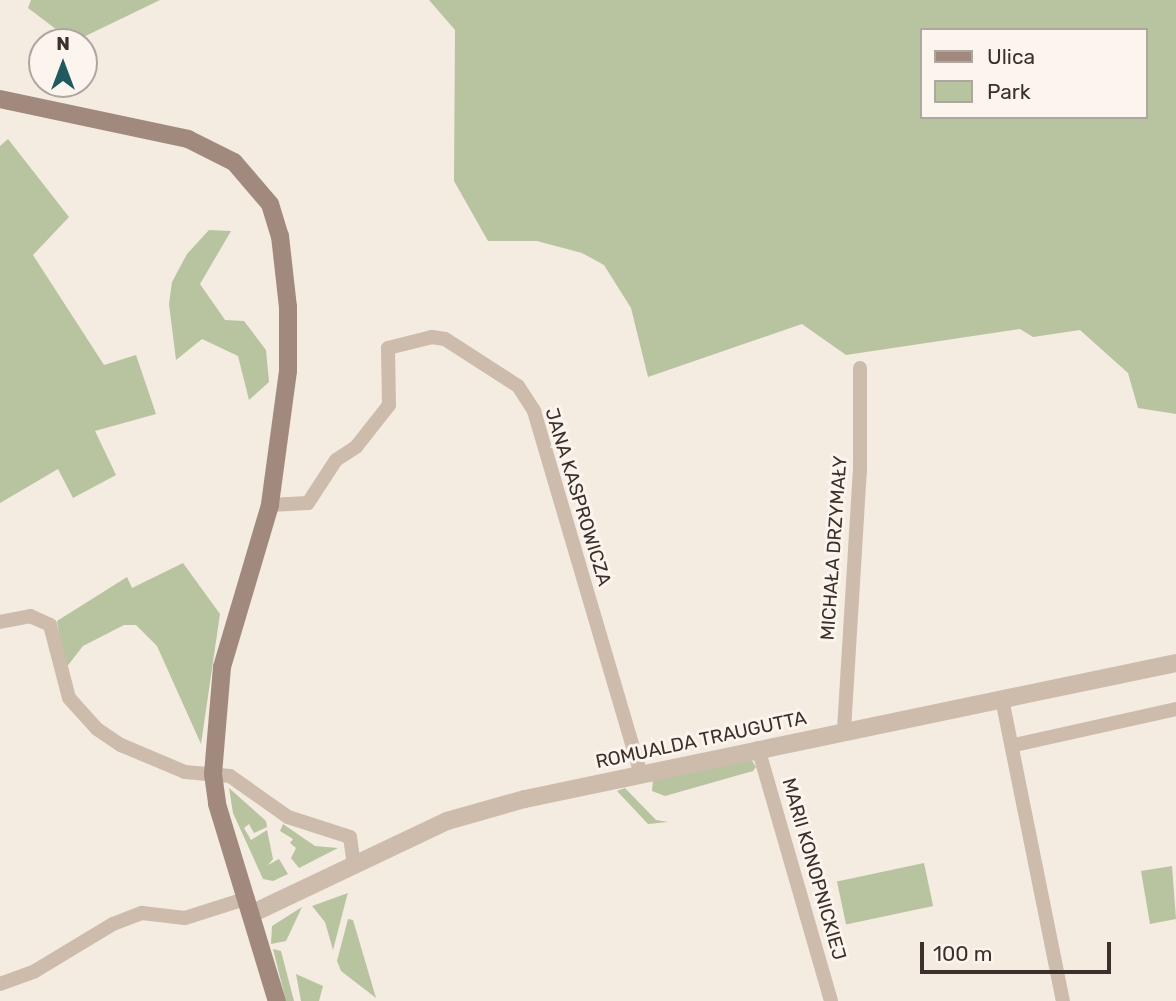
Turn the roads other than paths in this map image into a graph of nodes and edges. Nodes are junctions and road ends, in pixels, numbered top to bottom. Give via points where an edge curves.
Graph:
1 (0, 99) edge
2 (860, 368) dead end
3 (270, 505) junction
4 (0, 622) edge
5 (1176, 663) edge
6 (1002, 699) junction
7 (1176, 709) edge
8 (844, 730) junction
9 (1015, 745) junction
10 (758, 748) junction
11 (213, 774) junction
12 (641, 774) junction
13 (354, 865) junction
14 (250, 905) junction
15 (0, 984) edge
16 (277, 1001) edge
17 (831, 1001) edge
18 (1063, 1001) edge

1 - 3 main road via 188,139 234,162 270,204 280,236 288,307 288,371
2 - 8 street, MICHAŁA DRZYMAŁY via 860,471
3 - 11 main road via 222,667
3 - 12 street, JANA KASPROWICZA via 307,503 336,460 356,447 389,405 388,348 445,339 518,386 534,411
4 - 11 street via 30,616 50,625 69,698 97,729 121,745 185,772
5 - 6 street, ROMUALDA TRAUGUTTA
6 - 8 street, ROMUALDA TRAUGUTTA
6 - 9 street
7 - 9 street
8 - 10 street, ROMUALDA TRAUGUTTA
9 - 18 street
10 - 12 street, ROMUALDA TRAUGUTTA
10 - 17 street, MARII KONOPNICKIEJ
11 - 13 street via 230,776 288,817 351,837
11 - 14 main road via 217,804
12 - 13 street, ROMUALDA TRAUGUTTA via 447,821
13 - 14 street, ROMUALDA TRAUGUTTA
14 - 15 street via 185,918 142,913 113,924 35,971
14 - 16 main road

